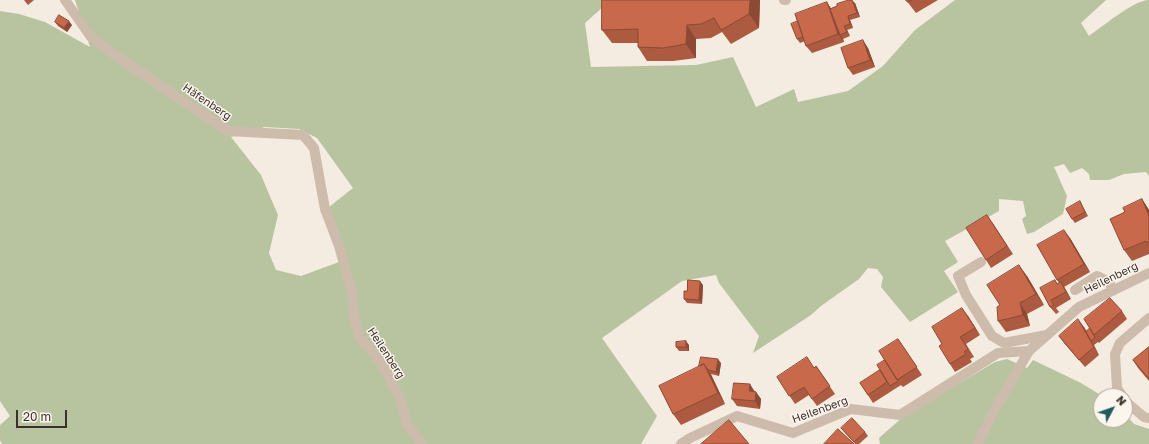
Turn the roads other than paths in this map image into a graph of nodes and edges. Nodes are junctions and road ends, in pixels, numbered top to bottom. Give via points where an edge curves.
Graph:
1 (65, 0) edge
2 (339, 246) joint
3 (981, 262) edge
4 (1149, 273) edge
5 (1075, 290) dead end
6 (1113, 290) junction
7 (1149, 318) edge
8 (1047, 335) junction
9 (1029, 351) junction
10 (1117, 388) edge
11 (1133, 408) edge
12 (1149, 418) edge
13 (422, 444) edge
14 (681, 444) edge
15 (978, 444) edge

1 - 2 street, Häfenberg via 91,37 228,131 303,136 314,148 325,209
2 - 13 street, Heilenberg via 352,292 359,336 382,364 400,398 407,424
3 - 8 street via 958,276 966,295 992,336 1004,343
4 - 6 street, Heilenberg
5 - 6 street via 1097,276 1109,282
6 - 8 street, Heilenberg via 1079,307
7 - 10 street via 1120,343 1114,354
8 - 9 street, Heilenberg
9 - 14 street, Heilenberg via 998,353 900,415 851,409 793,433 737,416
9 - 15 street, Heilenberg via 991,416
11 - 12 street

